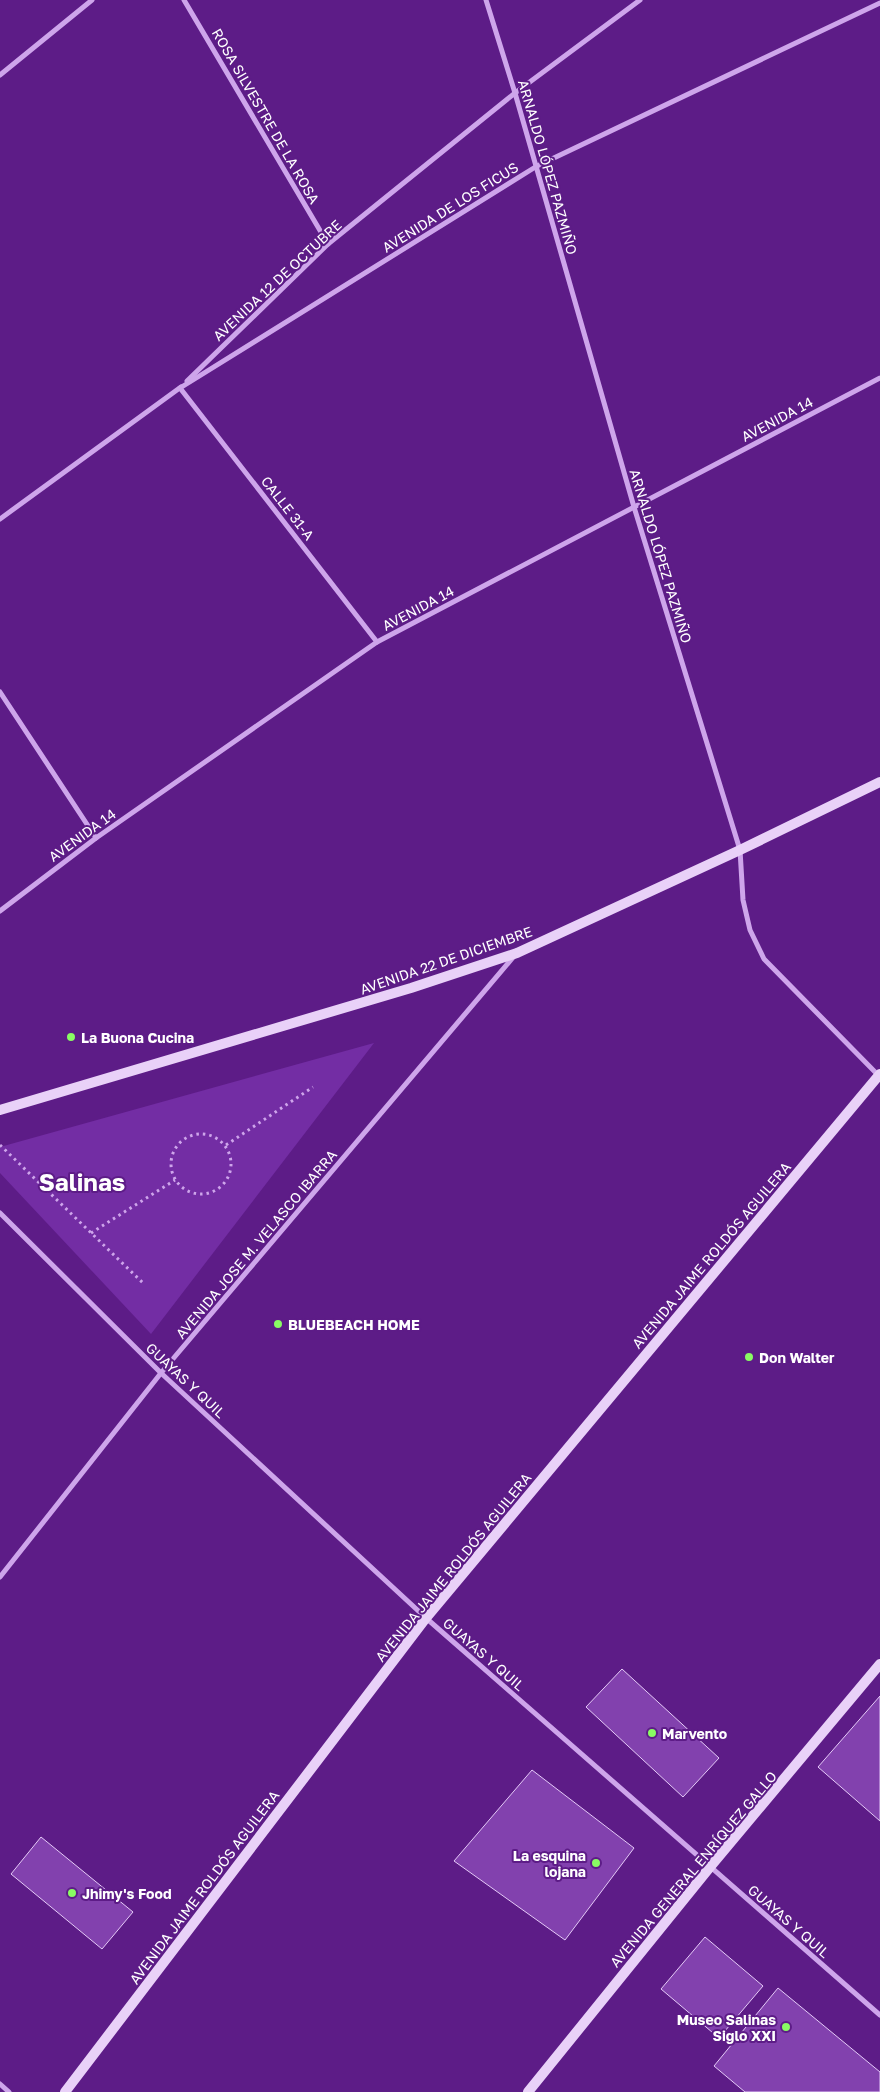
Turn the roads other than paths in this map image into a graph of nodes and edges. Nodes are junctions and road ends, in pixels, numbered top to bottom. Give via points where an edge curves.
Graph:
1 (92, 0) edge
2 (184, 0) edge
3 (486, 0) edge
4 (640, 0) edge
5 (880, 3) edge
6 (0, 75) edge
7 (515, 93) junction
8 (537, 166) junction
9 (328, 244) junction
10 (880, 378) edge
11 (180, 388) junction
12 (634, 507) junction
13 (0, 519) edge
14 (377, 642) junction
15 (0, 692) edge
16 (880, 782) edge
17 (96, 838) junction
18 (740, 850) junction
19 (0, 910) edge
20 (517, 953) junction
21 (879, 1075) edge
22 (0, 1110) edge
23 (0, 1213) edge
24 (161, 1373) junction
25 (0, 1576) edge
26 (426, 1618) junction
27 (880, 1664) edge
28 (710, 1867) junction
29 (880, 2015) edge
30 (0, 2084) edge
31 (9, 2092) edge
32 (65, 2092) edge
33 (528, 2092) edge

1 - 6 street
2 - 9 street, ROSA SILVESTRE DE LA ROSA
3 - 7 street, ARNALDO LÓPEZ PAZMIÑO
4 - 7 street, AVENIDA 12 DE OCTUBRE
5 - 8 street, AVENIDA DE LOS FICUS
7 - 8 street, ARNALDO LÓPEZ PAZMIÑO
7 - 9 street, AVENIDA 12 DE OCTUBRE
8 - 11 street, AVENIDA DE LOS FICUS
8 - 12 street, ARNALDO LÓPEZ PAZMIÑO
9 - 11 street, AVENIDA 12 DE OCTUBRE
10 - 12 street, AVENIDA 14
11 - 13 street, AVENIDA 12 DE OCTUBRE
11 - 14 street, CALLE 31-A
12 - 14 street, AVENIDA 14
12 - 18 street, ARNALDO LÓPEZ PAZMIÑO
14 - 17 street, AVENIDA 14
15 - 17 street
16 - 18 main road, AVENIDA 22 DE DICIEMBRE
17 - 19 street, AVENIDA 14
18 - 20 main road, AVENIDA 22 DE DICIEMBRE
18 - 21 street, ARNALDO LÓPEZ PAZMIÑO via 743,900 750,930 764,959
20 - 22 main road, AVENIDA 22 DE DICIEMBRE via 411,988
20 - 24 street, AVENIDA JOSE M. VELASCO IBARRA
21 - 26 main road, AVENIDA JAIME ROLDÓS AGUILERA
23 - 24 street, GUAYAS Y QUIL
24 - 25 street, AVENIDA JOSE M. VELASCO IBARRA
24 - 26 street, GUAYAS Y QUIL
26 - 28 street, GUAYAS Y QUIL
26 - 32 main road, AVENIDA JAIME ROLDÓS AGUILERA
27 - 28 main road, AVENIDA GENERAL ENRÍQUEZ GALLO
28 - 29 street, GUAYAS Y QUIL
28 - 33 main road, AVENIDA GENERAL ENRÍQUEZ GALLO
30 - 31 street

